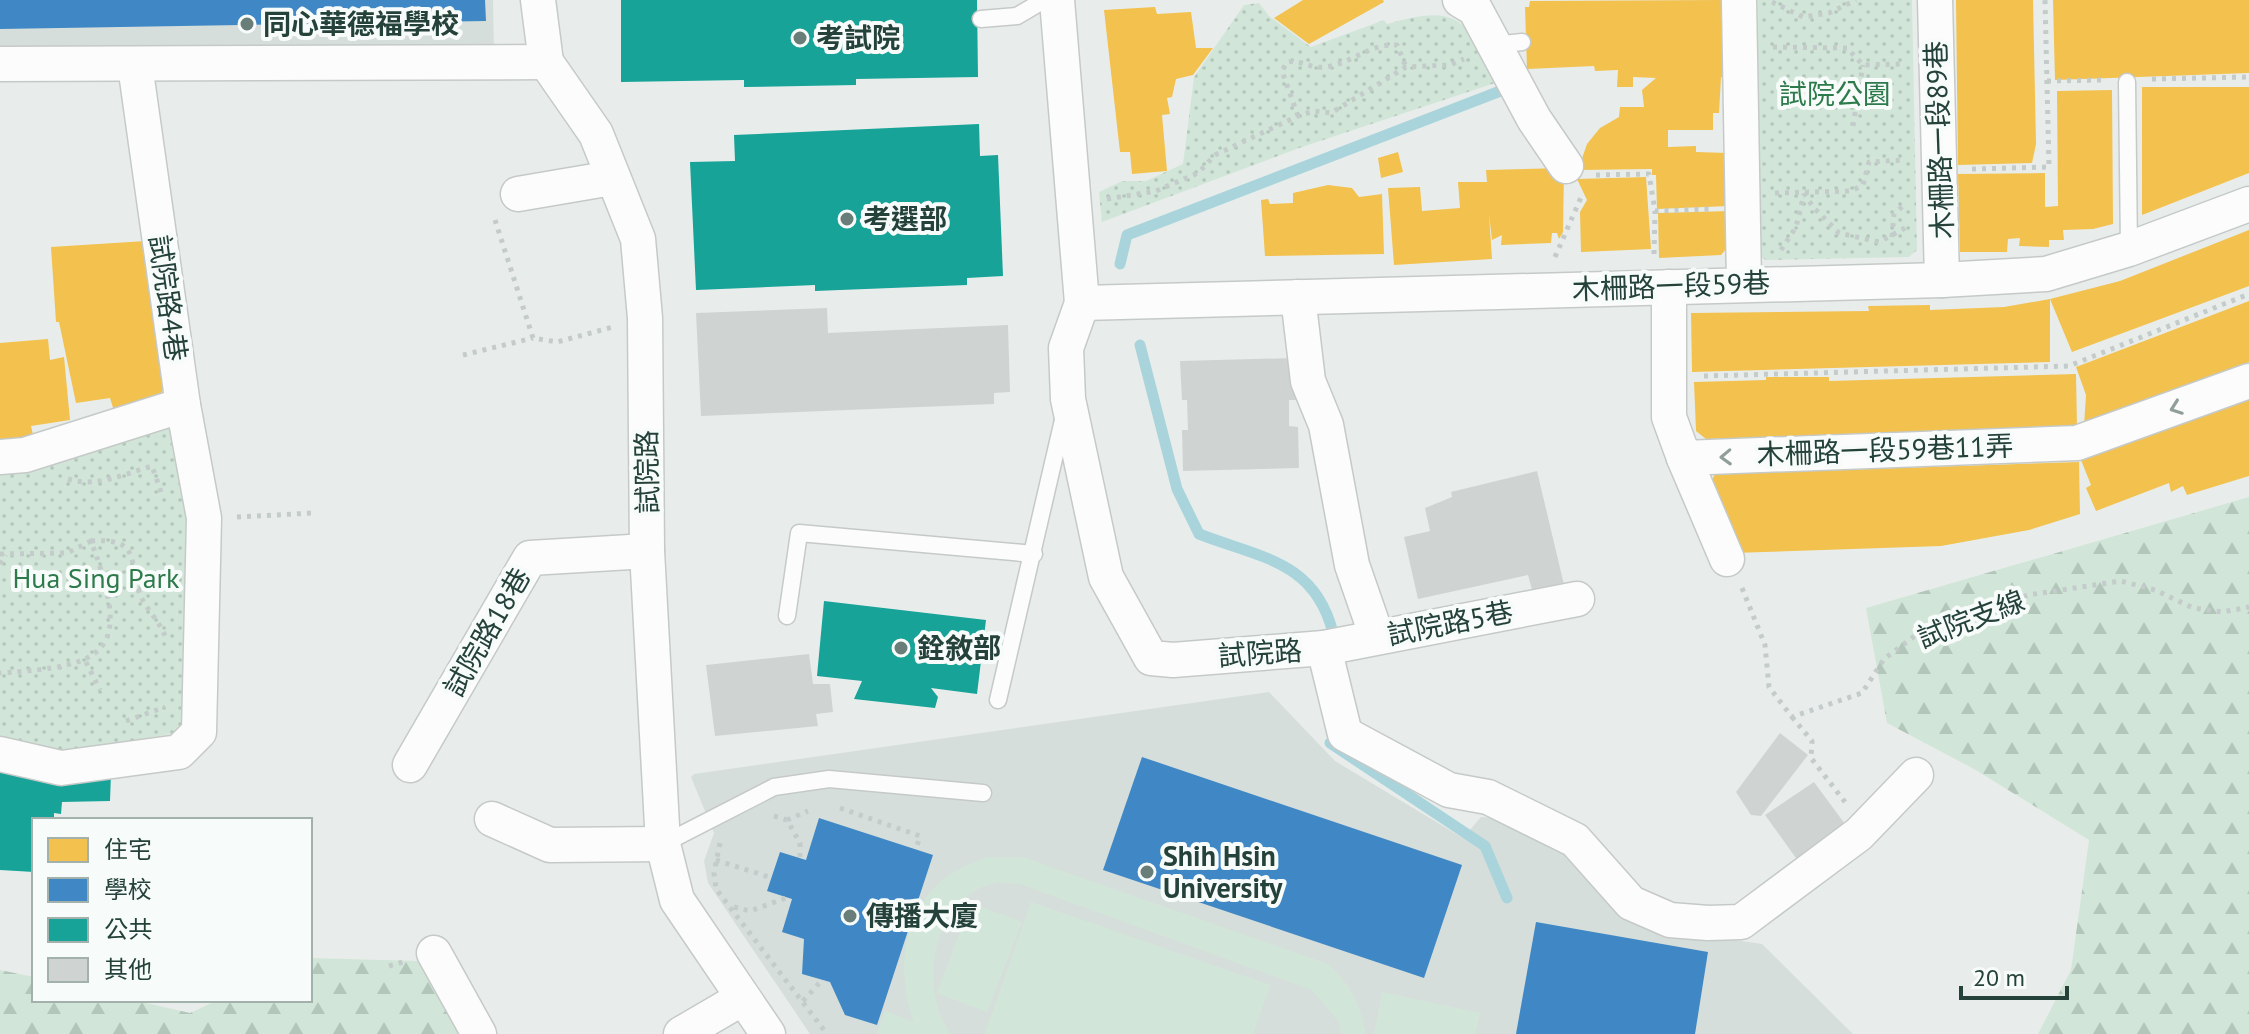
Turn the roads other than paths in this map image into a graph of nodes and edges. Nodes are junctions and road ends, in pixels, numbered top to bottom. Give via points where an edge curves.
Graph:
1 (538, 0) edge
2 (1044, 0) edge
3 (1057, 0) edge
4 (1460, 0) edge
5 (1935, 0) edge
6 (1753, 1) edge
7 (981, 19) dead end
8 (546, 62) junction
9 (0, 64) edge
10 (135, 65) junction
11 (2127, 82) dead end
12 (1570, 171) road end
13 (612, 178) junction
14 (2249, 204) edge
15 (505, 205) road end
16 (2129, 249) junction
17 (1942, 280) junction
18 (1744, 283) junction
19 (1669, 287) junction
20 (1298, 297) junction
21 (1082, 303) junction
22 (2249, 381) edge
23 (1068, 399) junction
24 (183, 405) junction
25 (0, 457) edge
26 (1684, 458) junction
27 (647, 551) junction
28 (1034, 554) junction
29 (1727, 559) road end
30 (1577, 599) dead end
31 (787, 616) dead end
32 (1377, 637) junction
33 (1324, 648) junction
34 (998, 700) dead end
35 (0, 754) edge
36 (410, 765) dead end
37 (1916, 775) dead end
38 (983, 793) dead end
39 (492, 819) dead end
40 (663, 844) junction
41 (434, 953) dead end
42 (741, 999) junction
43 (479, 1034) edge
44 (681, 1034) edge
45 (768, 1034) edge

1 - 8 street, 試院路
2 - 7 lane via 1017,16
3 - 21 street, 試院路
4 - 12 street via 1508,43 1534,119
5 - 17 street, 木柵路一段89巷 via 1923,171
6 - 18 street
8 - 10 street
8 - 13 street, 試院路 via 596,134
9 - 10 street
10 - 24 street, 試院路4巷
11 - 16 lane
13 - 15 street
13 - 27 street, 試院路 via 638,239 645,318
14 - 16 street, 木柵路一段59巷
16 - 17 street, 木柵路一段59巷 via 2046,274
17 - 18 street, 木柵路一段59巷
18 - 19 street, 木柵路一段59巷
19 - 20 street, 木柵路一段59巷
19 - 26 street via 1669,417
20 - 21 street, 木柵路一段59巷
20 - 32 street via 1308,381 1326,425 1352,565
21 - 23 street, 試院路 via 1066,348
22 -> 26 street, 木柵路一段59巷11弄 via 2077,443
23 - 28 lane
23 - 33 street, 試院路 via 1106,577 1151,658
24 - 25 street via 25,455
24 - 35 street, 試院路4巷 via 204,518 199,732 179,752 61,768
26 - 29 street
27 - 36 street, 試院路18巷 via 530,558
27 - 40 street, 試院路
28 - 31 lane via 799,533
28 - 34 lane
30 - 32 street, 試院路5巷
32 - 33 street, 試院路5巷
33 - 37 street, 試院路 via 1345,734 1449,790 1488,797 1575,840 1631,903 1670,920 1741,922 1859,834
38 - 40 lane via 829,779 774,787
39 - 40 street via 550,845
40 - 42 street, 試院路 via 677,900
41 - 43 street
42 - 44 street
42 - 45 street, 試院路

